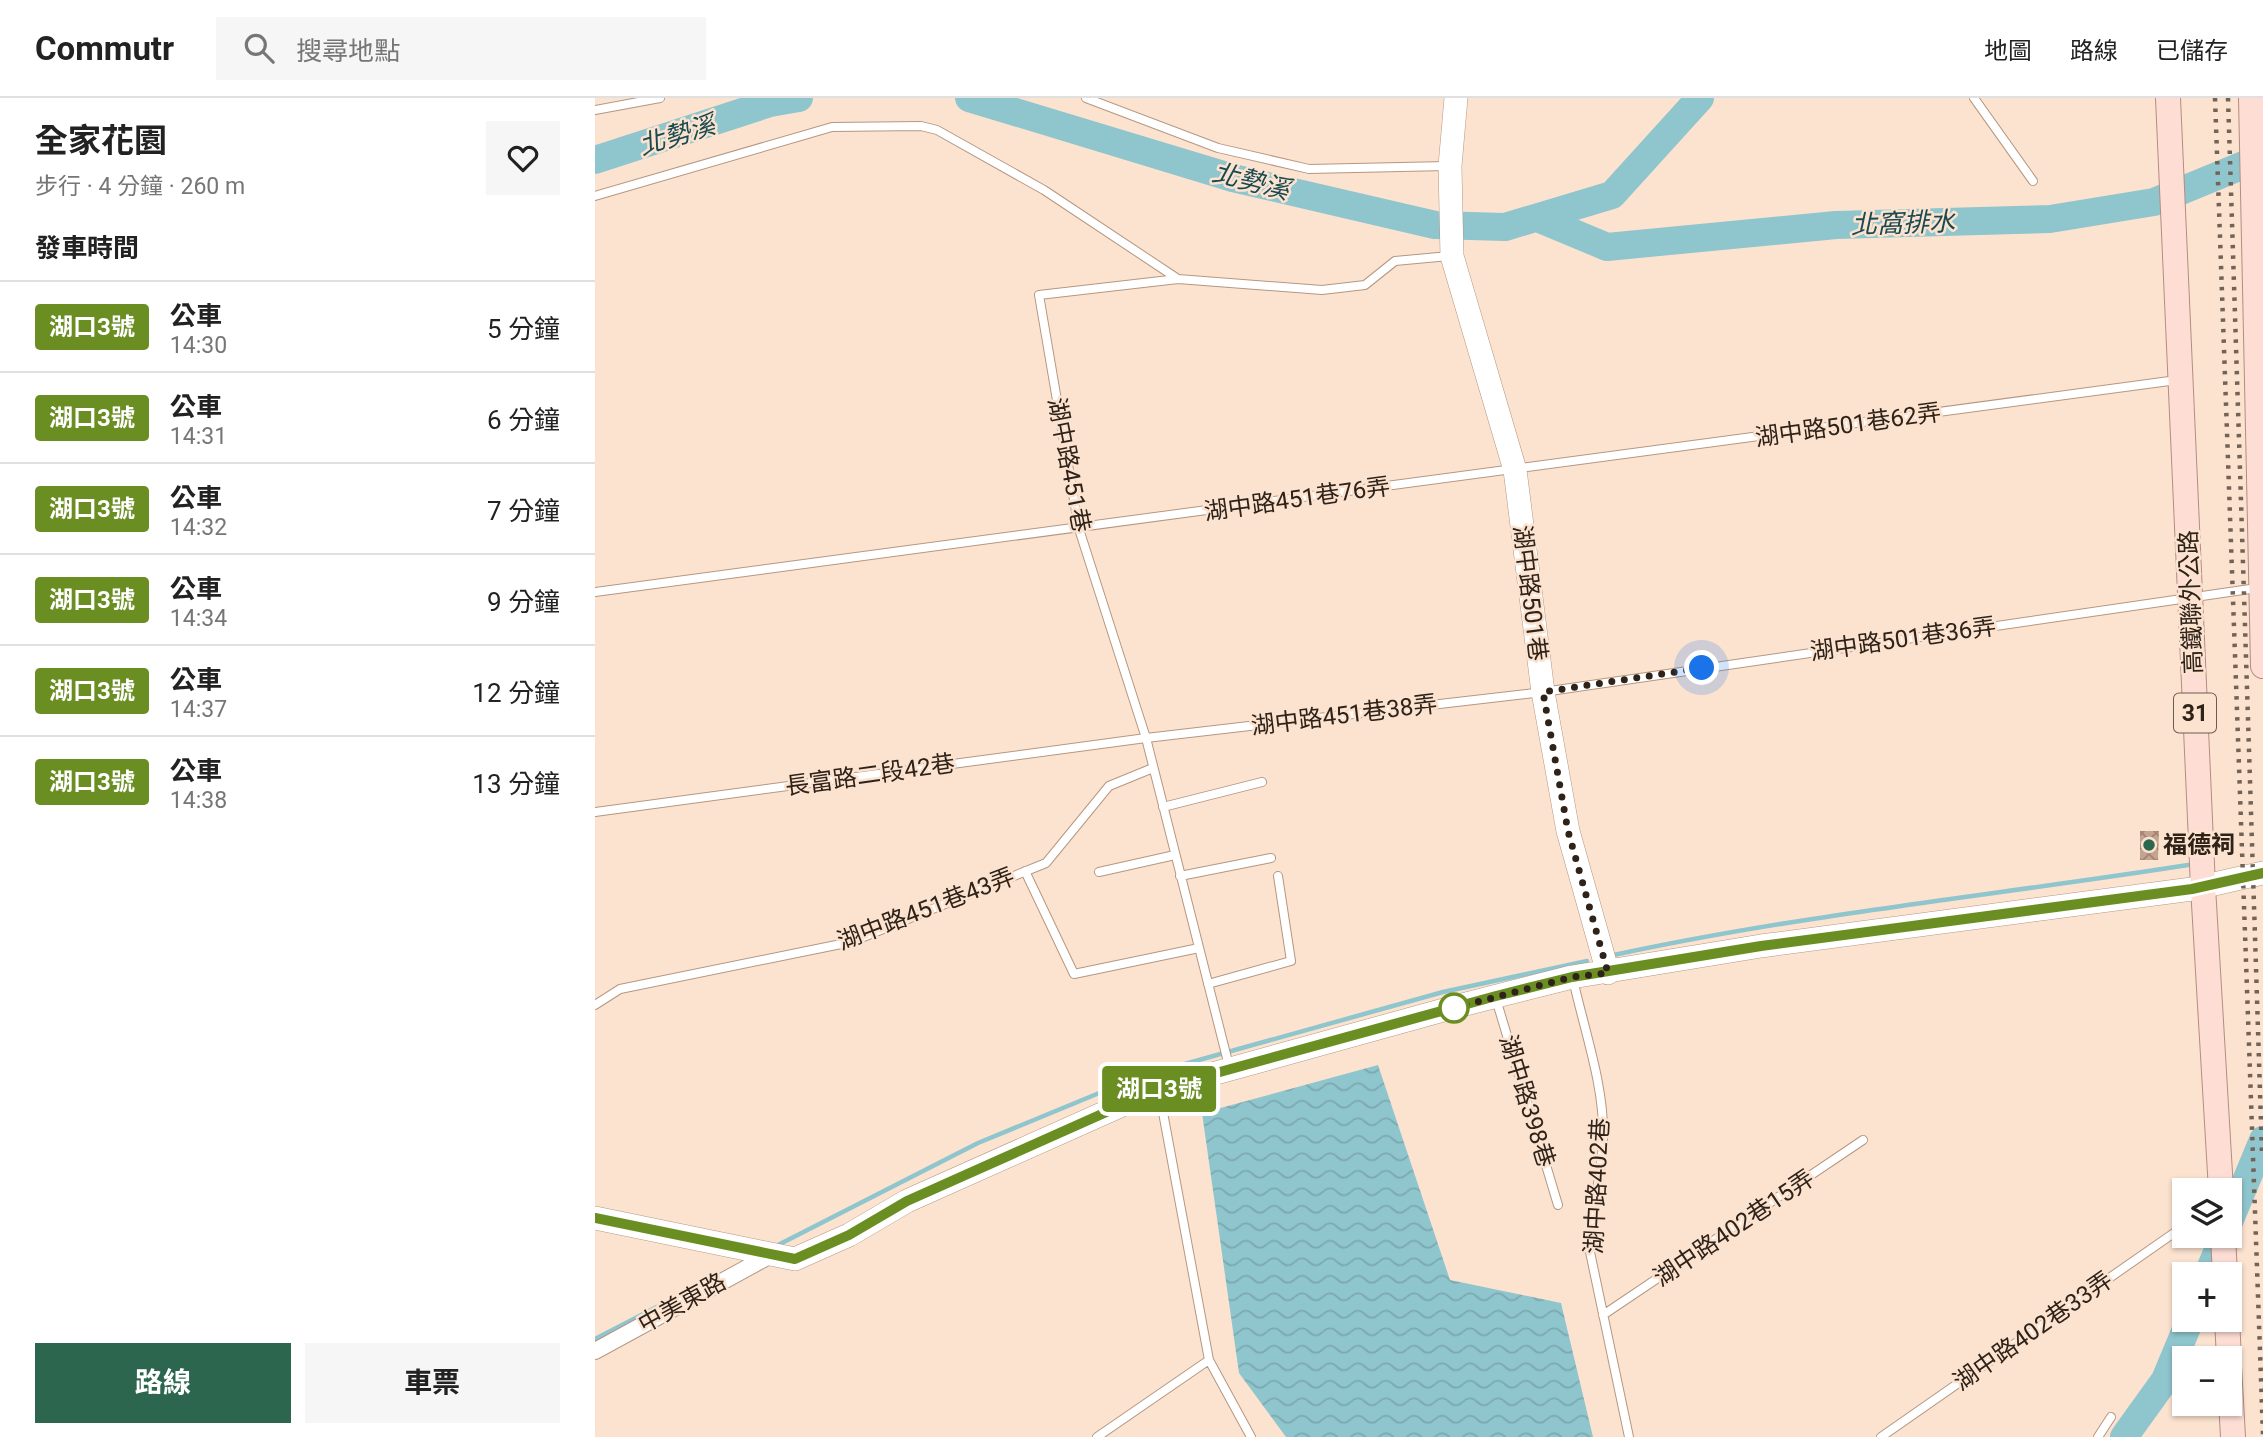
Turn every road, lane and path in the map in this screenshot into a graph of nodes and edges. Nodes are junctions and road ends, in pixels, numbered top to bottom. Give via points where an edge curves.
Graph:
1 (660, 98) edge
2 (1086, 98) edge
3 (1455, 98) edge
4 (1973, 98) edge
5 (2168, 98) edge
6 (2251, 106) edge
7 (595, 110) edge
8 (1450, 166) junction
9 (2033, 181) dead end
10 (595, 195) edge
11 (1452, 256) junction
12 (1178, 279) junction
13 (2260, 369) edge
14 (2181, 380) junction
15 (1515, 470) junction
16 (1079, 529) junction
17 (2262, 587) edge
18 (595, 592) edge
19 (2190, 597) junction
20 (2263, 667) edge
21 (1543, 692) junction
22 (1146, 738) junction
23 (1153, 768) junction
24 (1262, 782) dead end
25 (1163, 807) junction
26 (595, 812) edge
27 (1175, 855) junction
28 (1271, 858) dead end
29 (1025, 871) junction
30 (1099, 872) dead end
31 (2263, 873) edge
32 (1181, 876) junction
33 (1278, 876) dead end
34 (2203, 887) junction
35 (1199, 948) junction
36 (1608, 973) junction
37 (1572, 977) junction
38 (1208, 984) junction
39 (1496, 996) junction
40 (595, 1005) edge
41 (1230, 1070) junction
42 (1158, 1089) junction
43 (1863, 1140) dead end
44 (2220, 1178) edge
45 (1558, 1205) dead end
46 (595, 1218) edge
47 (2172, 1234) edge
48 (769, 1256) junction
49 (1603, 1315) junction
50 (595, 1351) edge
51 (1209, 1360) junction
52 (2232, 1416) edge
53 (2111, 1417) dead end
54 (1097, 1437) edge
55 (1251, 1437) edge
56 (1629, 1437) edge
57 (1881, 1437) edge
58 (2098, 1437) edge
59 (2233, 1437) edge

1 - 7 lane
2 - 8 lane via 1218,148 1308,169
3 - 8 street, 湖中路501巷
4 - 9 lane
5 - 14 main road, 高鐵聯外公路 / 31
6 - 13 main road
8 - 11 street, 湖中路501巷
10 - 12 lane via 832,127 921,126 937,130 1044,190
11 - 12 lane, 湖中路451巷 via 1395,261 1365,285 1322,290
11 - 15 street, 湖中路501巷
12 - 16 lane, 湖中路451巷 via 1039,295
13 - 17 main road
14 - 15 lane, 湖中路501巷62弄
14 - 19 main road, 高鐵聯外公路 / 31
15 - 16 lane, 湖中路451巷76弄
15 - 21 street, 湖中路501巷
16 - 18 lane, 湖中路451巷76弄
16 - 22 lane, 湖中路451巷
17 - 19 lane, 湖中路501巷36弄
17 - 20 main road
19 - 21 lane, 湖中路501巷36弄
19 - 34 main road, 高鐵聯外公路 / 31
21 - 22 lane, 湖中路451巷38弄
21 - 36 street, 湖中路501巷 via 1568,831
22 - 23 lane, 湖中路451巷
22 - 26 lane, 長富路二段42巷
23 - 25 lane, 湖中路451巷
23 - 29 lane, 湖中路451巷43弄 via 1109,786 1046,863
24 - 25 lane
25 - 27 lane, 湖中路451巷
27 - 30 lane
27 - 32 lane, 湖中路451巷
28 - 32 lane
29 - 35 lane via 1074,974
29 - 40 lane, 湖中路451巷43弄 via 851,942 620,989
31 - 34 street
32 - 35 lane, 湖中路451巷
33 - 38 lane via 1291,961
34 - 36 street via 1761,946
34 - 44 main road, 高鐵聯外公路 / 31
35 - 38 lane, 湖中路451巷
36 - 37 street
37 - 39 street
37 - 49 lane, 湖中路402巷 via 1601,1105 1603,1140 1590,1252
38 - 41 lane, 湖中路451巷
39 - 41 street
39 - 45 lane, 湖中路398巷
41 - 42 street
42 - 48 street via 907,1201 849,1235 795,1259
42 - 51 lane
43 - 49 lane, 湖中路402巷15弄
46 - 48 street
47 - 57 lane, 湖中路402巷33弄
48 - 50 street, 中美東路
49 - 56 lane, 湖中路402巷
51 - 54 lane
51 - 55 lane
52 - 59 main road
53 - 58 lane

